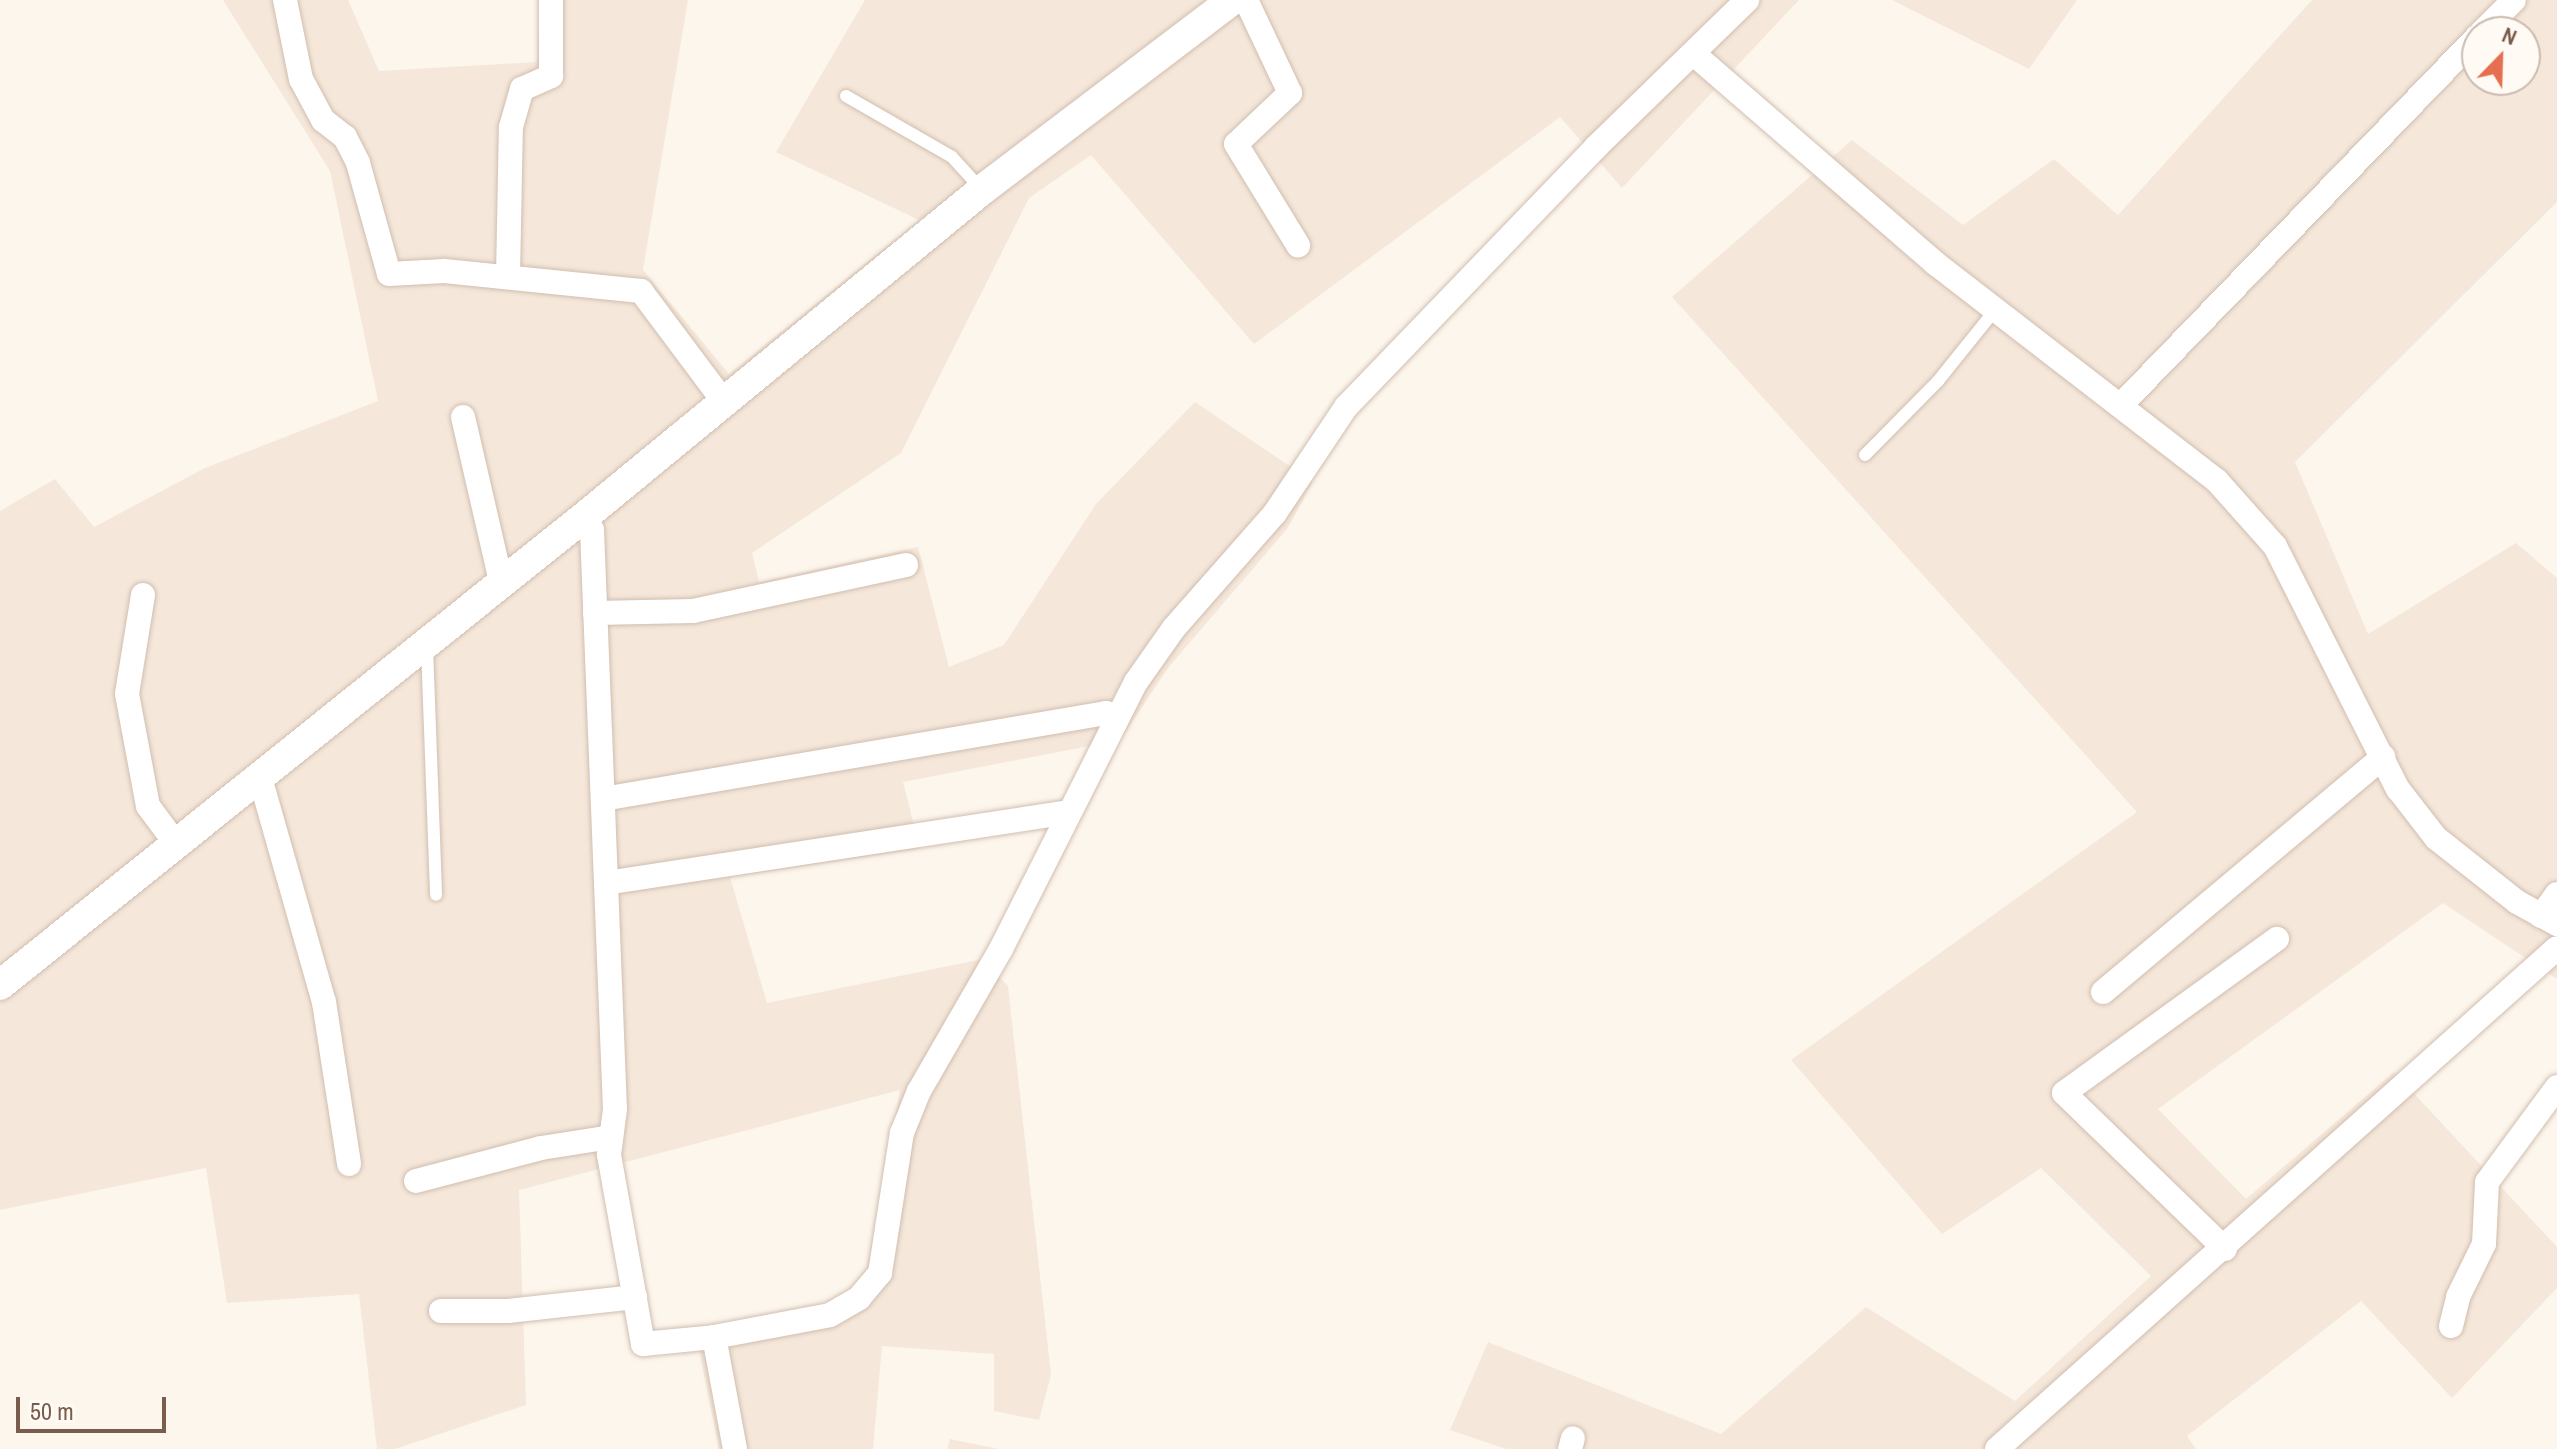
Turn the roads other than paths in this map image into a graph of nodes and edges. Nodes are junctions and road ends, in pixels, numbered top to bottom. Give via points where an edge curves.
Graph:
1 (285, 0) edge
2 (551, 0) edge
3 (1232, 0) edge
4 (1246, 0) edge
5 (1747, 0) edge
6 (2514, 0) edge
7 (2498, 16) edge
8 (2461, 54) edge
9 (1695, 55) junction
10 (846, 96) dead end
11 (982, 190) junction
12 (1298, 245) dead end
13 (508, 277) junction
14 (1995, 310) junction
15 (724, 402) junction
16 (2120, 406) junction
17 (463, 417) dead end
18 (1865, 455) dead end
19 (584, 517) junction
20 (906, 565) dead end
21 (501, 581) junction
22 (143, 595) dead end
23 (595, 613) junction
24 (427, 640) junction
25 (1118, 716) junction
26 (2383, 757) junction
27 (259, 774) junction
28 (603, 799) junction
29 (1069, 812) junction
30 (174, 841) junction
31 (606, 883) junction
32 (2557, 894) edge
33 (436, 895) dead end
34 (2549, 920) edge
35 (2277, 939) dead end
36 (2557, 948) edge
37 (0, 985) edge
38 (2103, 992) dead end
39 (2554, 1096) edge
40 (611, 1137) junction
41 (349, 1164) dead end
42 (416, 1181) dead end
43 (2225, 1249) junction
44 (635, 1297) junction
45 (441, 1311) dead end
46 (2451, 1326) dead end
47 (714, 1337) junction
48 (735, 1449) edge
49 (1997, 1449) edge

1 - 13 street via 301,79 323,120 345,137 358,163 389,274 444,271
2 - 13 street via 551,76 522,89 511,127
3 - 11 street
4 - 12 street via 1290,93 1236,144
5 - 9 street
6 - 7 street
8 - 16 street
9 - 14 street
9 - 25 street via 1596,147 1346,407 1275,513 1174,628
10 - 11 lane via 952,157
11 - 15 street
13 - 15 street via 641,291
14 - 16 street
14 - 18 lane via 1949,369
15 - 19 street
16 - 26 street via 2217,481 2275,546
17 - 21 street
19 - 21 street
19 - 23 street via 592,530
20 - 23 street via 693,611
21 - 24 street
22 - 30 street via 127,694 148,806
23 - 28 street
24 - 27 street
24 - 33 lane
25 - 28 street via 1106,713
25 - 29 street
26 - 34 street via 2398,789 2436,838
26 - 38 street
27 - 30 street
27 - 41 street via 324,1002
28 - 31 street
29 - 31 street
29 - 47 street via 908,1119 880,1273 859,1298 830,1315
30 - 37 street
31 - 40 street
32 - 34 street
35 - 43 street via 2064,1093
36 - 43 street
39 - 46 street via 2487,1182 2484,1244 2461,1289
40 - 42 street via 541,1148
40 - 44 street via 609,1155
43 - 49 street
44 - 45 street via 508,1311
44 - 47 street via 643,1344
47 - 48 street

